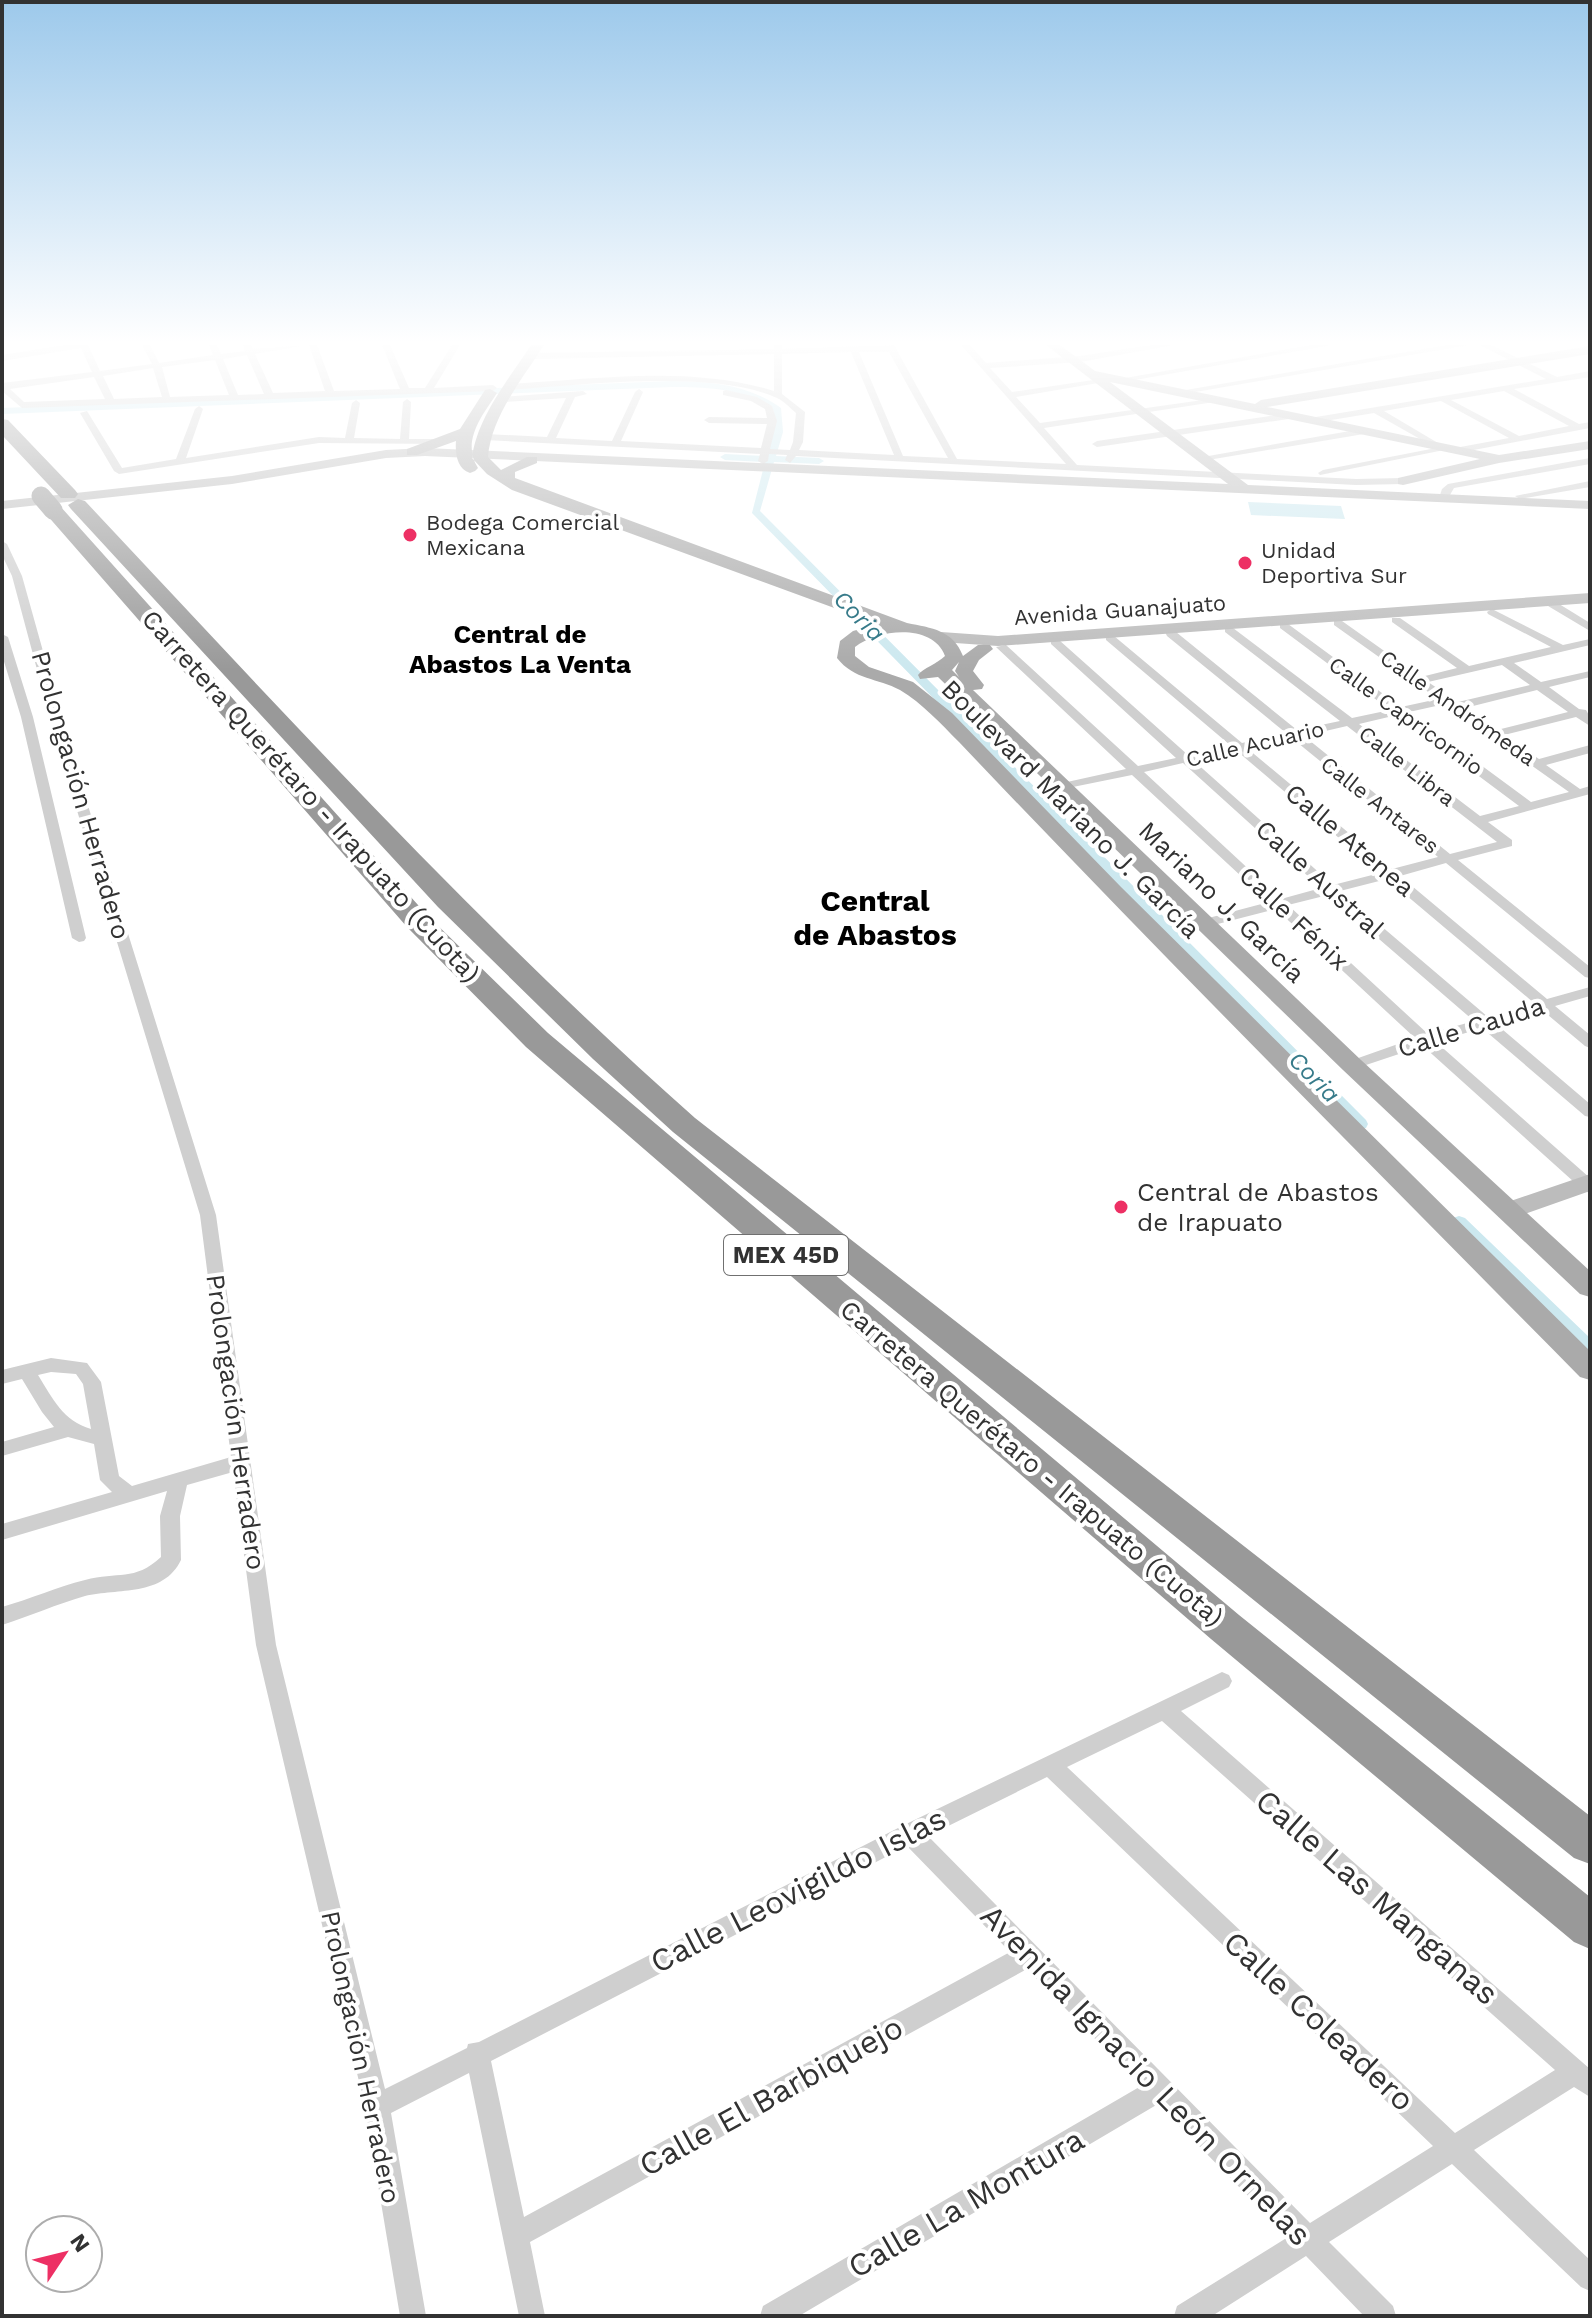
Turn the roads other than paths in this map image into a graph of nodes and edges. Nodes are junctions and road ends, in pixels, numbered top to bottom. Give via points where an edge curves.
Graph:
1 (23, 453) edge
2 (108, 453) edge
3 (183, 453) edge
4 (231, 453) edge
5 (388, 453) edge
6 (475, 453) joint
7 (476, 453) edge
8 (478, 453) edge
9 (703, 453) edge
10 (775, 453) edge
11 (781, 453) edge
12 (897, 453) edge
13 (950, 453) edge
14 (1062, 453) edge
15 (1196, 453) edge
16 (1231, 453) edge
17 (1424, 453) edge
18 (1473, 453) edge
19 (1537, 453) edge
20 (511, 455) joint
21 (899, 457) junction
22 (1202, 458) junction
23 (953, 459) junction
24 (1499, 459) junction
25 (532, 460) junction
26 (776, 460) junction
27 (180, 461) junction
28 (1590, 461) edge
29 (1072, 465) junction
30 (1222, 473) junction
31 (1302, 478) junction
32 (507, 481) junction
33 (1590, 484) edge
34 (1403, 489) junction
35 (1247, 491) junction
36 (1520, 496) dead end
37 (54, 498) junction
38 (1440, 498) junction
39 (2, 505) edge
40 (1590, 507) edge
41 (2, 544) edge
42 (1590, 598) edge
43 (1551, 605) junction
44 (1590, 606) edge
45 (1504, 609) junction
46 (1396, 620) junction
47 (1338, 623) junction
48 (1284, 626) junction
49 (895, 628) junction
50 (1590, 628) edge
51 (847, 630) junction
52 (1229, 630) junction
53 (1170, 631) junction
54 (2, 637) edge
55 (941, 637) junction
56 (1110, 638) junction
57 (1055, 642) junction
58 (1590, 642) edge
59 (993, 648) junction
60 (1561, 648) junction
61 (1504, 661) junction
62 (942, 668) junction
63 (1467, 670) junction
64 (1590, 674) edge
65 (900, 678) junction
66 (1421, 680) junction
67 (244, 682) junction
68 (1541, 686) junction
69 (1452, 703) junction
70 (1398, 711) junction
71 (1584, 711) edge
72 (1350, 722) junction
73 (1590, 722) edge
74 (1495, 734) junction
75 (1293, 736) junction
76 (1240, 747) junction
77 (1590, 749) edge
78 (1187, 759) junction
79 (350, 762) dead end
80 (1536, 764) junction
81 (1136, 771) junction
82 (1056, 782) junction
83 (1584, 792) edge
84 (1529, 807) junction
85 (1478, 821) junction
86 (1449, 859) junction
87 (1390, 873) junction
88 (1328, 888) junction
89 (1277, 903) junction
90 (1206, 923) junction
91 (79, 938) dead end
92 (1590, 974) edge
93 (1590, 991) edge
94 (1544, 1005) junction
95 (1485, 1022) junction
96 (1425, 1040) junction
97 (1590, 1043) edge
98 (1352, 1065) junction
99 (1590, 1112) edge
100 (1589, 1184) edge
101 (1508, 1211) junction
102 (1590, 1287) edge
103 (1590, 1369) edge
104 (26, 1371) junction
105 (2, 1377) edge
106 (68, 1430) junction
107 (101, 1439) junction
108 (2, 1449) edge
109 (241, 1462) junction
110 (179, 1481) junction
111 (129, 1495) junction
112 (2, 1532) edge
113 (2, 1616) edge
114 (1222, 1681) dead end
115 (1164, 1709) junction
116 (1049, 1764) junction
117 (910, 1833) junction
118 (1590, 1843) edge
119 (1590, 1926) edge
120 (1028, 1955) junction
121 (477, 2053) junction
122 (1582, 2078) edge
123 (1159, 2089) junction
124 (377, 2107) junction
125 (1453, 2148) junction
126 (515, 2236) junction
127 (1308, 2240) junction
128 (1590, 2278) edge
129 (413, 2316) edge
130 (532, 2316) edge
131 (773, 2316) edge
132 (1187, 2316) edge
133 (1383, 2316) edge

1 - 37 highway, Carretera Querétaro - Irapuato (Cuota) / MEX 45D
2 - 27 street via 119,471
3 - 27 street
4 - 27 street
5 - 39 street via 147,491
6 - 32 main road
6 - 51 main road via 511,494 804,602
7 - 25 street
8 - 20 main road
9 - 26 street
10 - 26 street
11 - 26 street
12 - 21 street
13 - 23 street
14 - 29 street
15 - 22 street
16 - 22 street
17 - 31 street
18 - 24 street
19 - 24 street
20 - 26 street
21 - 23 street
21 - 26 street
22 - 30 street
23 - 29 street
24 - 34 street
25 - 26 street
25 - 32 main road via 508,470
26 - 35 street
28 - 38 street via 1451,486
29 - 30 street
30 - 31 street
30 - 35 street
31 - 34 street
32 - 49 main road via 824,596
33 - 36 street
34 - 35 street
34 - 38 street
35 - 40 street
37 - 67 highway, Carretera Querétaro - Irapuato (Cuota) / MEX 45D
37 - 119 highway, Carretera Querétaro - Irapuato (Cuota) / MEX 45D via 407,909 537,1040 1225,1627
38 - 40 street
41 - 109 street, Prolongación Herradero via 17,576 64,748 208,1215
42 - 43 street, Avenida Guanajuato
43 - 44 street, Avenida Guanajuato
43 - 45 street, Avenida Guanajuato
43 - 50 street
45 - 46 street, Avenida Guanajuato
45 - 53 street, Avenida Guanajuato
45 - 60 street
46 - 47 street, Avenida Guanajuato
46 - 63 street
47 - 48 street, Avenida Guanajuato
47 - 66 street, Calle Andrómeda
48 - 52 street, Avenida Guanajuato
48 - 70 street, Calle Capricornio
49 - 51 main road
49 - 55 main road
51 - 65 main road, Boulevard Mariano J. García via 844,650 852,665 876,676
52 - 53 street, Avenida Guanajuato
52 - 72 street, Calle Libra
53 - 55 street, Avenida Guanajuato via 998,641
53 - 56 street, Avenida Guanajuato
53 - 75 street, Calle Antares
54 - 91 street via 27,717
55 - 62 main road, Mariano J. García via 949,643
56 - 57 street, Avenida Guanajuato
56 - 76 street, Calle Atenea
57 - 59 street, Avenida Guanajuato
57 - 78 street, Calle Austral
58 - 60 street
59 - 62 street, Avenida Guanajuato
59 - 81 street, Calle Fénix
59 - 82 main road via 967,663 964,671 1043,753
60 - 61 street
61 - 63 street
61 - 68 street
62 - 65 main road
62 - 82 main road, Mariano J. García
63 - 66 street
64 - 68 street, Calle Acuario
65 - 103 main road, Boulevard Mariano J. García via 945,717
66 - 69 street, Calle Andrómeda
67 - 79 highway
67 - 118 highway, Carretera Querétaro - Irapuato (Cuota) / MEX 45D via 448,902 649,1095
68 - 69 street, Calle Acuario
68 - 71 street
69 - 70 street, Calle Acuario
69 - 74 street, Calle Andrómeda
70 - 72 street, Calle Acuario
70 - 84 street, Calle Capricornio
71 - 73 street
71 - 74 street
72 - 75 street, Calle Acuario
72 - 85 street, Calle Libra
74 - 80 street, Calle Andrómeda
75 - 76 street, Calle Acuario
75 - 86 street, Calle Antares
76 - 78 street, Calle Acuario
76 - 87 street, Calle Atenea
77 - 80 street
78 - 81 street, Calle Acuario
78 - 88 street, Calle Austral
80 - 83 street, Calle Andrómeda
81 - 82 street, Calle Acuario
81 - 89 street, Calle Fénix
82 - 90 main road, Mariano J. García
83 - 84 street
84 - 85 street
85 - 86 street, Calle Libra via 1507,843
86 - 87 street
86 - 92 street, Calle Antares
87 - 88 street
87 - 94 street, Calle Atenea
88 - 89 street
88 - 95 street, Calle Austral
89 - 90 street
89 - 96 street, Calle Fénix
90 - 98 main road, Mariano J. García
93 - 94 street, Calle Cauda
94 - 95 street, Calle Cauda
94 - 97 street, Calle Atenea
95 - 96 street, Calle Cauda
95 - 99 street, Calle Austral
96 - 98 street, Calle Cauda
96 - 100 street, Calle Fénix
98 - 101 main road, Mariano J. García
100 - 101 street
101 - 102 main road, Mariano J. García
104 - 105 street
104 - 106 street
104 - 107 street via 51,1365 81,1368 92,1382
106 - 107 street
106 - 108 street
107 - 111 street via 110,1480
109 - 110 street
109 - 124 street, Prolongación Herradero via 266,1645
110 - 111 street
110 - 113 street via 170,1516 171,1560 156,1575 137,1584 89,1587
111 - 112 street
114 - 115 street, Calle Leovigildo Islas
115 - 116 street, Calle Leovigildo Islas
115 - 122 street, Calle Las Manganas
116 - 117 street, Calle Leovigildo Islas
116 - 125 street, Calle Coleadero
117 - 120 street, Avenida Ignacio León Ornelas
117 - 121 street, Calle Leovigildo Islas
120 - 123 street, Avenida Ignacio León Ornelas
120 - 126 street, Calle El Barbiquejo
121 - 124 street, Calle Leovigildo Islas
121 - 126 street
122 - 125 street
123 - 127 street, Avenida Ignacio León Ornelas
123 - 131 street, Calle La Montura
124 - 129 street, Prolongación Herradero
125 - 127 street
125 - 128 street, Calle Coleadero
126 - 130 street
127 - 132 street
127 - 133 street, Avenida Ignacio León Ornelas

